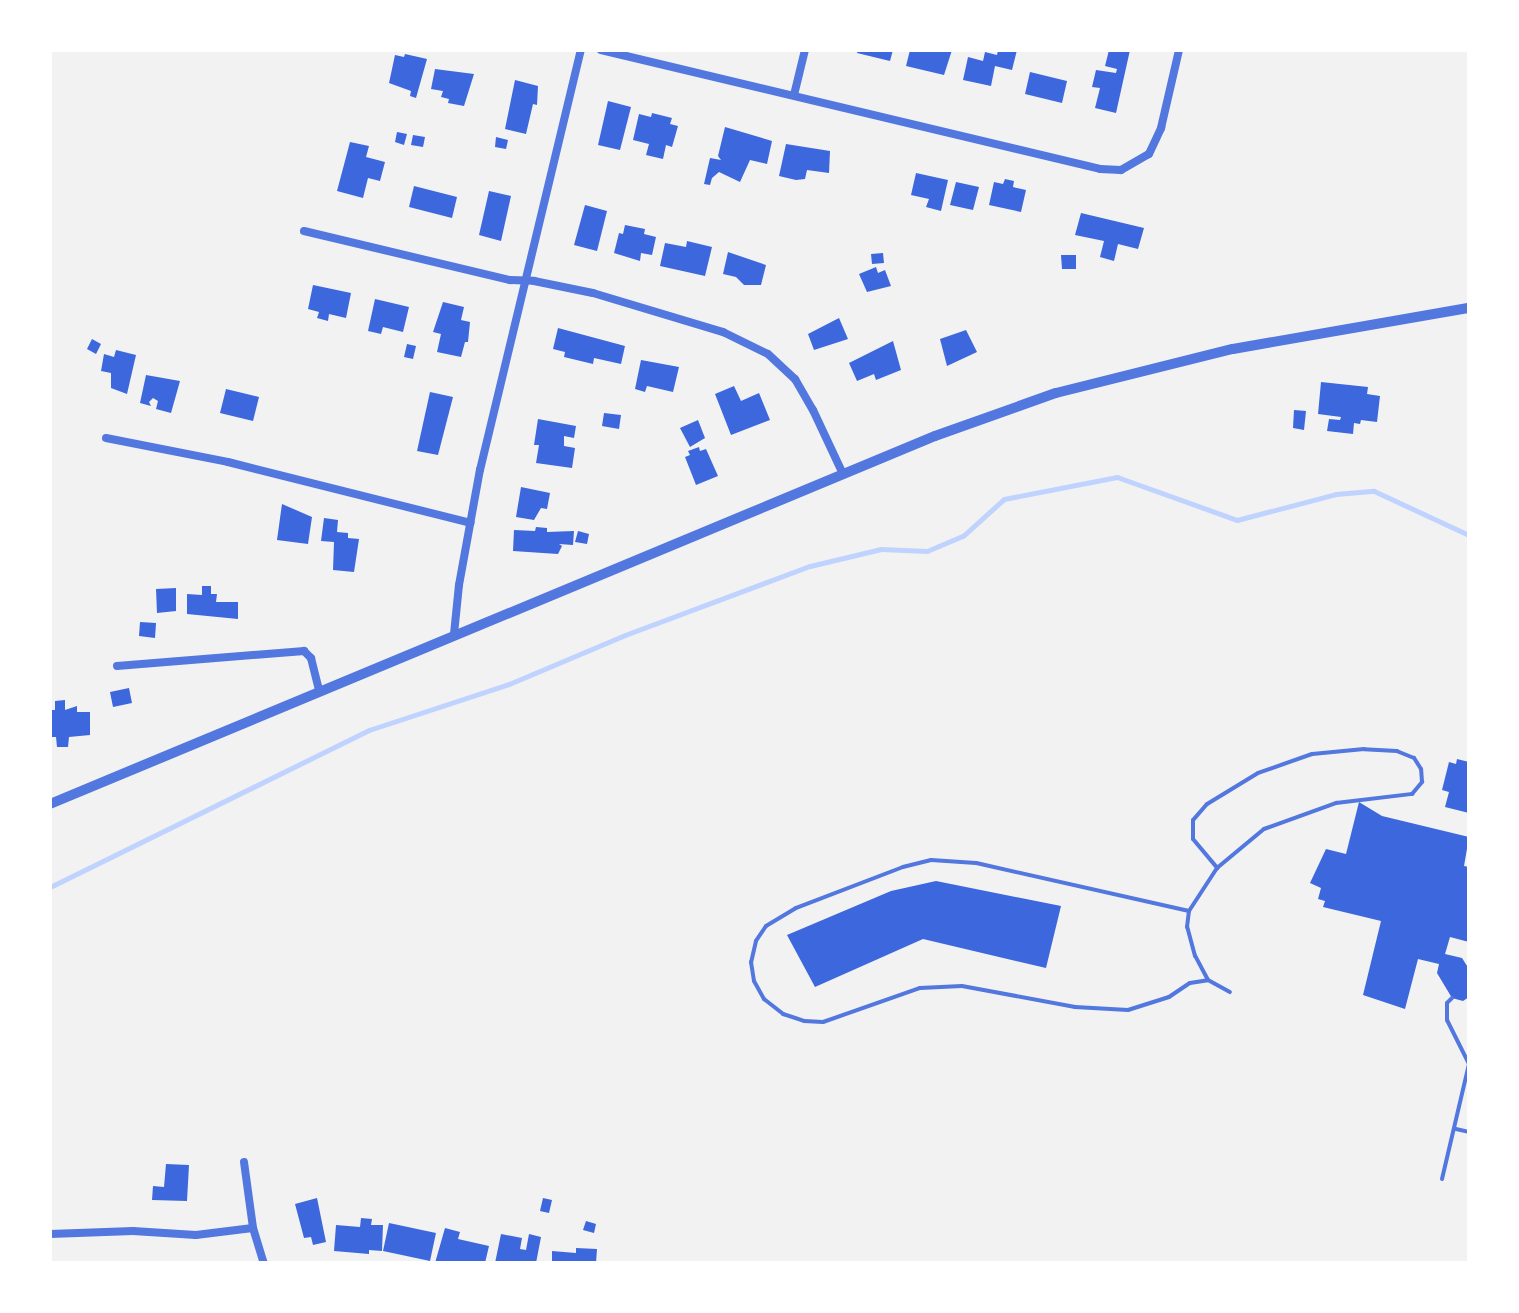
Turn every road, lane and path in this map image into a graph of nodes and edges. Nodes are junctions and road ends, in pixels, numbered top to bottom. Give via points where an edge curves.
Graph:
1 (581, 50) edge
2 (601, 50) edge
3 (805, 50) edge
4 (1179, 50) edge
5 (794, 95) junction
6 (304, 231) dead end
7 (524, 281) junction
8 (1469, 308) edge
9 (106, 438) dead end
10 (843, 474) junction
11 (470, 523) junction
12 (454, 634) junction
13 (117, 666) dead end
14 (319, 690) junction
15 (50, 804) edge
16 (1217, 868) junction
17 (1189, 911) junction
18 (1208, 980) junction
19 (1230, 992) dead end
20 (1452, 998) dead end
21 (1469, 1064) edge
22 (1455, 1128) junction
23 (1469, 1132) edge
24 (244, 1162) dead end
25 (1442, 1179) dead end
26 (253, 1228) junction
27 (50, 1234) edge
28 (264, 1263) edge

1 - 7 street
2 - 5 street
3 - 5 street
4 - 5 street via 1161,128 1149,154 1121,170
6 - 7 street
7 - 10 street via 593,293 709,327 768,354 795,379
7 - 11 street
8 - 10 street via 1233,349 1109,378 935,436
9 - 11 street via 228,462
10 - 12 street
11 - 12 street
12 - 14 street
13 - 14 street via 304,651 311,658
14 - 15 street
16 - 16 lane via 1264,829 1298,814 1347,801 1412,794 1422,782 1421,769 1414,758 1397,751 1364,749 1312,754 1258,773 1207,804 1193,820 1193,839
16 - 17 lane
17 - 18 lane via 1187,927
17 - 18 lane via 976,863 931,860 796,908 766,926 751,962 764,999 783,1014 823,1022 920,988 962,986 1075,1007 1128,1010
18 - 19 lane
20 - 21 lane via 1447,1020
21 - 22 lane
22 - 23 lane
22 - 25 lane
24 - 26 street
26 - 27 street via 196,1235
26 - 28 street

